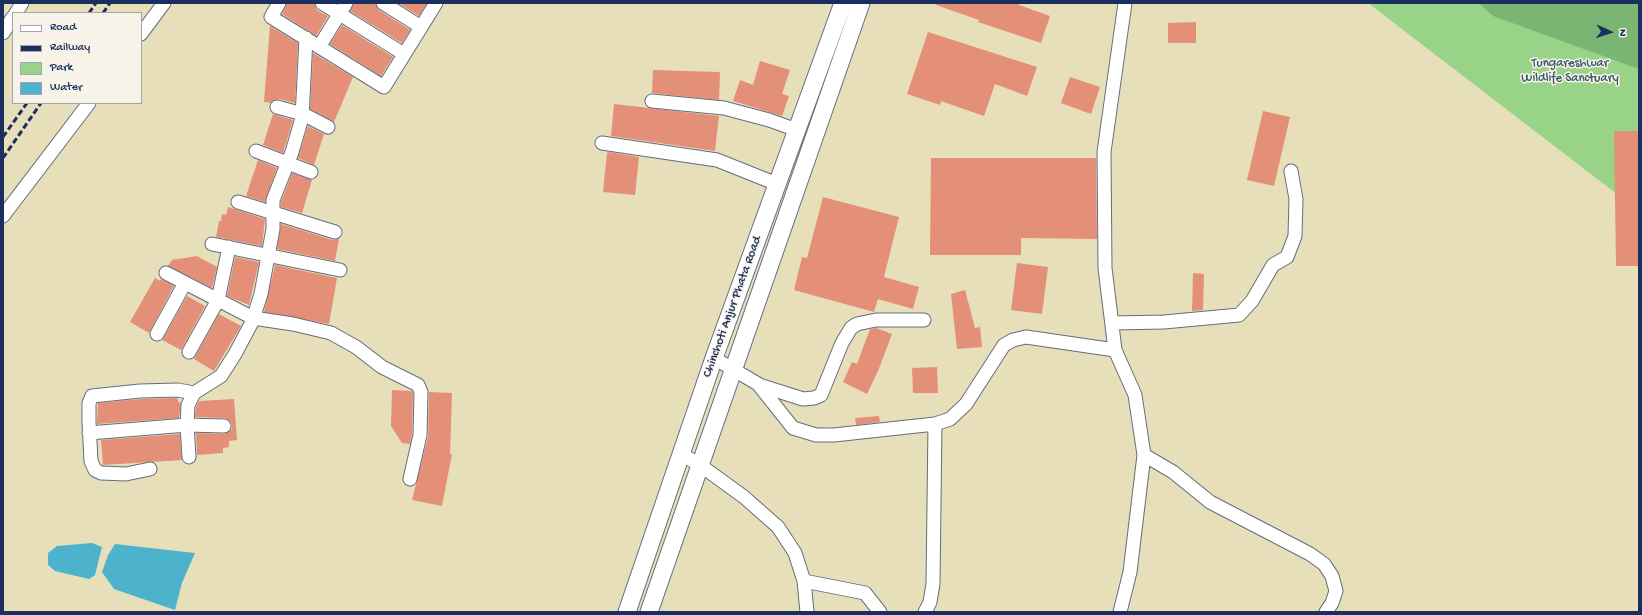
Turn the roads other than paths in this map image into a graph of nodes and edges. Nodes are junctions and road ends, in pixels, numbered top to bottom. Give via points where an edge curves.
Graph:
1 (22, 3) edge
2 (164, 3) edge
3 (279, 3) edge
4 (322, 3) edge
5 (383, 3) edge
6 (436, 3) edge
7 (843, 3) edge
8 (861, 3) edge
9 (1125, 3) edge
10 (343, 8) edge
11 (17, 12) edge
12 (12, 19) edge
13 (421, 27) junction
14 (3, 33) edge
15 (142, 33) edge
16 (306, 38) junction
17 (319, 47) junction
18 (404, 54) junction
19 (652, 101) dead end
20 (88, 104) edge
21 (277, 107) dead end
22 (303, 114) junction
23 (328, 127) dead end
24 (797, 130) junction
25 (602, 143) dead end
26 (256, 151) dead end
27 (288, 162) junction
28 (1291, 171) dead end
29 (310, 172) dead end
30 (777, 184) junction
31 (238, 202) dead end
32 (272, 212) junction
33 (3, 216) edge
34 (335, 232) dead end
35 (212, 244) dead end
36 (229, 247) junction
37 (268, 255) junction
38 (340, 270) dead end
39 (166, 273) dead end
40 (185, 283) junction
41 (218, 300) junction
42 (253, 318) junction
43 (924, 320) dead end
44 (1113, 323) junction
45 (157, 334) dead end
46 (1115, 350) junction
47 (190, 352) dead end
48 (714, 358) junction
49 (732, 369) junction
50 (758, 384) junction
51 (194, 392) junction
52 (935, 424) junction
53 (186, 425) junction
54 (224, 426) dead end
55 (89, 432) junction
56 (681, 454) junction
57 (1144, 455) junction
58 (189, 457) dead end
59 (700, 465) junction
60 (150, 469) dead end
61 (410, 479) dead end
62 (804, 581) junction
63 (627, 612) edge
64 (649, 612) edge
65 (807, 612) edge
66 (880, 612) edge
67 (925, 612) edge
68 (1120, 612) edge
69 (1326, 612) edge

1 - 11 street
2 - 15 street
3 - 16 street via 270,17
4 - 10 street
5 - 13 street
6 - 13 street
7 - 24 main road, Chinchoti Anjur Phata Road
8 - 49 main road, Chinchoti Anjur Phata Road
9 - 44 street via 1104,152 1105,268
10 - 17 street
10 - 18 street
12 - 14 street
13 - 18 street
16 - 17 street
16 - 22 street
17 - 18 street via 384,87
19 - 24 street via 724,108
20 - 33 street
21 - 22 street
22 - 23 street
22 - 27 street
24 - 30 main road, Chinchoti Anjur Phata Road
25 - 30 street via 717,160
26 - 27 street
27 - 29 street
27 - 32 street via 273,200
28 - 44 street via 1296,199 1295,236 1287,258 1273,265 1252,302 1239,315 1178,321
30 - 48 main road, Chinchoti Anjur Phata Road
31 - 32 street
32 - 34 street
32 - 37 street via 273,229
35 - 36 street
36 - 37 street
36 - 41 street
37 - 38 street
37 - 42 street via 261,294
39 - 40 street
40 - 41 street
40 - 45 street
41 - 42 street
41 - 47 street
42 - 51 street via 236,354 220,376
42 - 61 street via 331,333 356,347 382,367 418,386 420,435
43 - 50 street via 876,320 851,328 821,394 814,398 803,399
44 - 46 street
46 - 52 street via 1026,337 1013,340 1004,345 959,412 950,419
46 - 57 street via 1135,395
48 - 49 street
48 - 56 main road, Chinchoti Anjur Phata Road
49 - 50 street
49 - 59 main road, Chinchoti Anjur Phata Road
50 - 52 street via 794,428 804,433 834,435
51 - 53 street via 188,404
51 - 55 street via 140,391 92,396 89,403
52 - 67 street via 933,584 930,602
53 - 54 street
53 - 55 street
53 - 58 street
55 - 60 street via 91,461 95,470 101,473 126,474
56 - 59 street
56 - 63 main road, Chinchoti Anjur Phata Road
57 - 68 street via 1130,572
57 - 69 street via 1173,472 1210,502 1310,554 1324,564 1332,576 1336,591
59 - 62 street via 744,497 778,527 795,554
59 - 64 main road, Chinchoti Anjur Phata Road
62 - 65 street
62 - 66 street via 865,593

